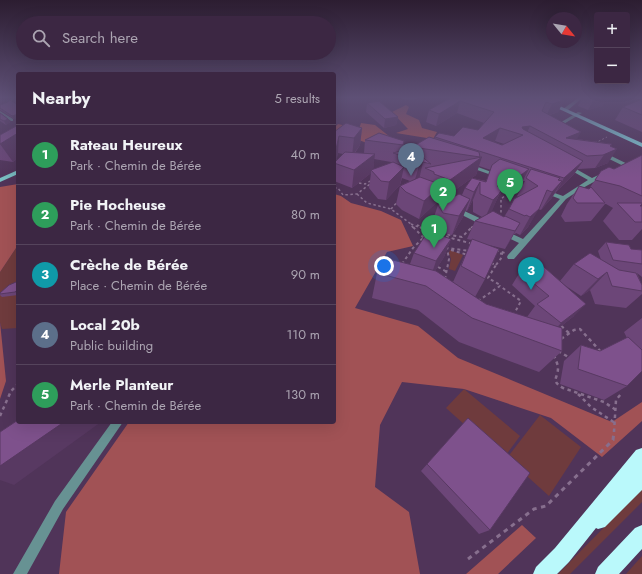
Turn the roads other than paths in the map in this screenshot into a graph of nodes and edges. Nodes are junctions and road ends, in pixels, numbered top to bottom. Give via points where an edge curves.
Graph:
1 (558, 125) edge
2 (600, 125) edge
3 (605, 125) edge
4 (559, 132) edge
5 (642, 140) edge
6 (642, 145) edge
7 (593, 148) edge
8 (559, 161) edge
9 (460, 163) edge
10 (626, 165) junction
11 (619, 168) edge
12 (612, 171) edge
13 (642, 173) edge
14 (16, 174) edge
15 (508, 179) edge
16 (0, 180) edge
17 (592, 180) junction
18 (536, 189) edge
19 (423, 193) edge
20 (564, 198) junction
21 (491, 226) edge
22 (498, 230) edge
23 (524, 243) junction
24 (508, 255) road end
25 (117, 424) edge
26 (642, 456) edge
27 (642, 478) edge
28 (642, 535) edge
29 (562, 556) junction
30 (20, 574) edge
31 (543, 574) edge
32 (605, 574) edge

1 - 4 street via 555,128
2 - 6 main road
3 - 5 main road
7 - 10 street
8 - 17 street
9 - 15 street
10 - 11 street
10 - 13 street
12 - 17 street
14 - 16 main road
17 - 20 street
18 - 20 street
19 - 21 street
20 - 23 street
22 - 23 street
23 - 24 street
25 - 30 street via 59,505
26 - 29 highway
27 - 29 highway
28 - 32 highway
29 - 31 highway

